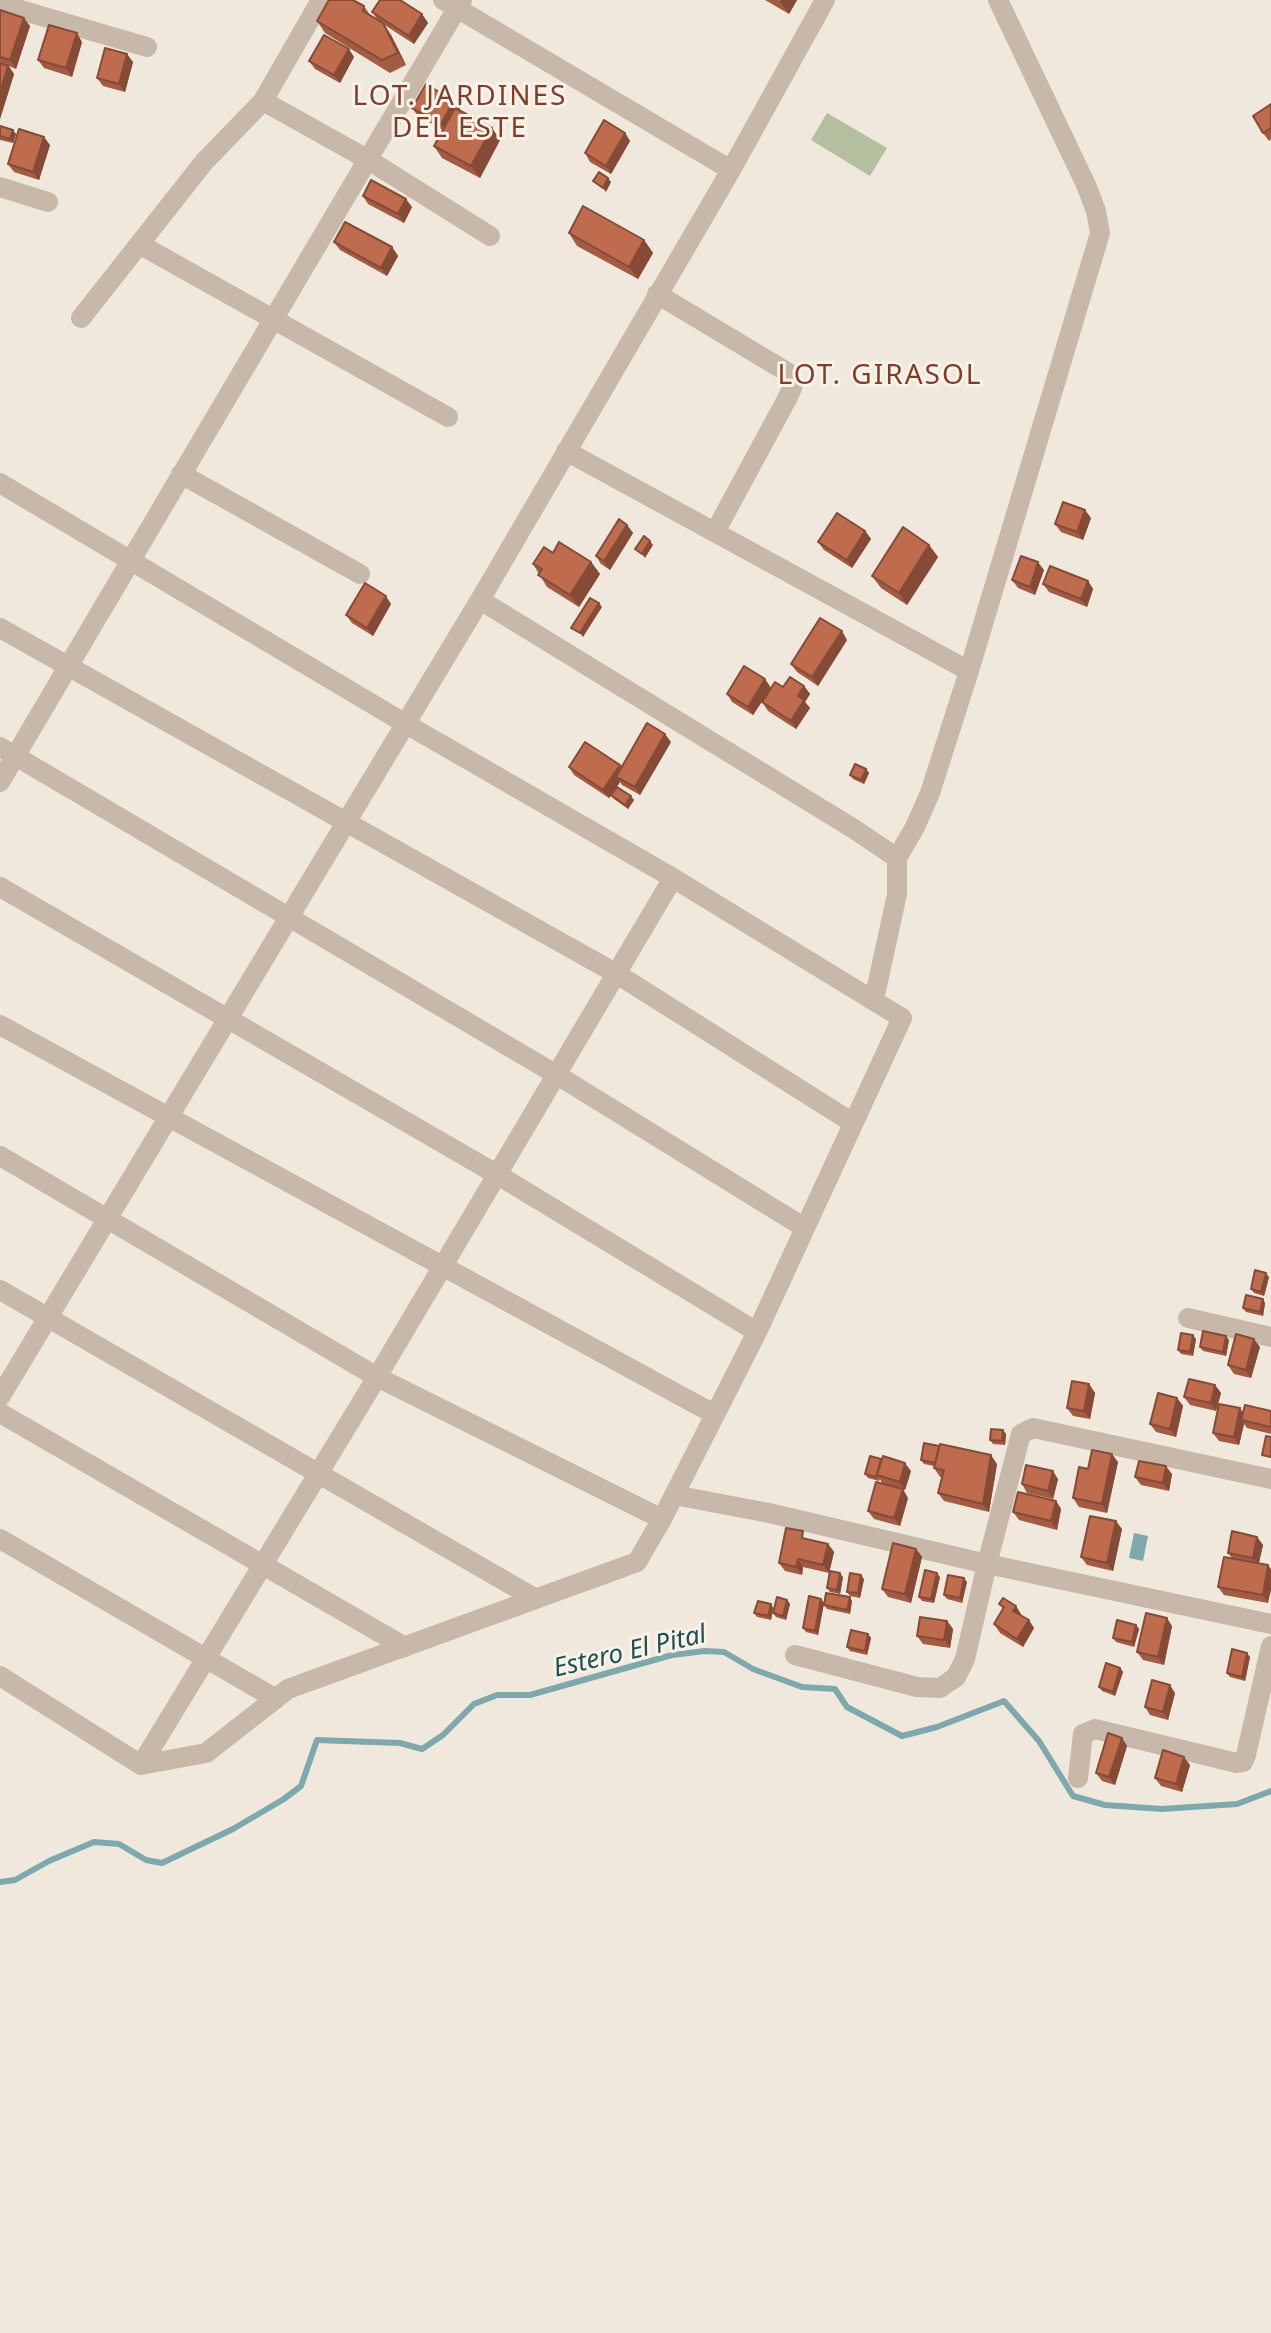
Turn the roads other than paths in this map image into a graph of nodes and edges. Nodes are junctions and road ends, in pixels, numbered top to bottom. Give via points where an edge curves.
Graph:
1 (321, 0) edge
2 (825, 0) edge
3 (998, 0) edge
4 (454, 3) edge
5 (0, 4) edge
6 (147, 47) dead end
7 (263, 101) junction
8 (367, 159) junction
9 (731, 170) junction
10 (0, 187) edge
11 (48, 202) dead end
12 (490, 236) dead end
13 (139, 244) junction
14 (657, 294) junction
15 (81, 318) dead end
16 (274, 319) junction
17 (448, 417) dead end
18 (566, 451) junction
19 (181, 474) junction
20 (0, 483) edge
21 (715, 532) junction
22 (130, 560) junction
23 (360, 574) dead end
24 (480, 600) junction
25 (0, 628) edge
26 (67, 667) junction
27 (969, 671) junction
28 (406, 724) junction
29 (7, 751) edge
30 (0, 782) edge
31 (347, 822) junction
32 (897, 858) junction
33 (673, 878) junction
34 (0, 887) edge
35 (290, 918) junction
36 (617, 974) junction
37 (874, 1000) junction
38 (228, 1020) junction
39 (0, 1025) edge
40 (557, 1075) junction
41 (170, 1117) junction
42 (853, 1123) junction
43 (0, 1156) edge
44 (498, 1175) junction
45 (108, 1220) junction
46 (805, 1228) junction
47 (444, 1265) junction
48 (0, 1290) edge
49 (48, 1318) junction
50 (1188, 1318) dead end
51 (757, 1332) junction
52 (1271, 1337) edge
53 (377, 1377) junction
54 (0, 1397) edge
55 (0, 1413) edge
56 (714, 1414) junction
57 (318, 1474) junction
58 (1271, 1479) edge
59 (674, 1495) junction
60 (662, 1519) junction
61 (0, 1539) edge
62 (263, 1564) junction
63 (987, 1564) junction
64 (536, 1599) junction
65 (1271, 1624) edge
66 (1271, 1646) edge
67 (405, 1647) junction
68 (795, 1655) dead end
69 (206, 1658) junction
70 (0, 1676) edge
71 (276, 1699) junction
72 (141, 1765) junction
73 (1078, 1778) dead end

1 - 7 street
2 - 9 street
3 - 27 street via 1087,187 1100,233
4 - 8 street
4 - 9 street
5 - 6 street
7 - 8 street
7 - 13 street via 204,162
8 - 12 street
8 - 16 street
9 - 14 street
10 - 11 street
13 - 15 street
13 - 16 street
14 - 18 street
14 - 21 street via 791,379 788,397
16 - 17 street
16 - 19 street
18 - 21 street
18 - 24 street
19 - 22 street
19 - 23 street
20 - 22 street
21 - 27 street
22 - 26 street
22 - 28 street
24 - 28 street
24 - 32 street
25 - 26 street
26 - 29 street
26 - 31 street
27 - 32 street via 930,793
28 - 31 street
28 - 33 street
29 - 30 street
29 - 35 street
31 - 35 street
31 - 36 street
32 - 37 street via 897,894
33 - 36 street
33 - 37 street
34 - 38 street
35 - 38 street
35 - 40 street
36 - 40 street
36 - 42 street
37 - 42 street via 902,1018
38 - 41 street
38 - 44 street
39 - 41 street
40 - 44 street
40 - 46 street
41 - 45 street
41 - 47 street
42 - 46 street
43 - 45 street
44 - 47 street
44 - 51 street
45 - 49 street
45 - 53 street
46 - 51 street
47 - 53 street
47 - 56 street
48 - 49 street
49 - 54 street
49 - 57 street
50 - 52 street
51 - 56 street
53 - 57 street
53 - 60 street
55 - 62 street
56 - 59 street
57 - 62 street
57 - 64 street
58 - 63 street via 1033,1428 1021,1434
59 - 60 street
59 - 63 street
60 - 64 street via 637,1562
61 - 69 street
62 - 67 street
62 - 69 street
63 - 65 street
63 - 68 street via 965,1659 956,1677 940,1688 917,1687
64 - 67 street
66 - 73 street via 1243,1762 1095,1729 1083,1734
67 - 71 street via 288,1689
69 - 71 street
69 - 72 street
70 - 72 street
71 - 72 street via 206,1753

